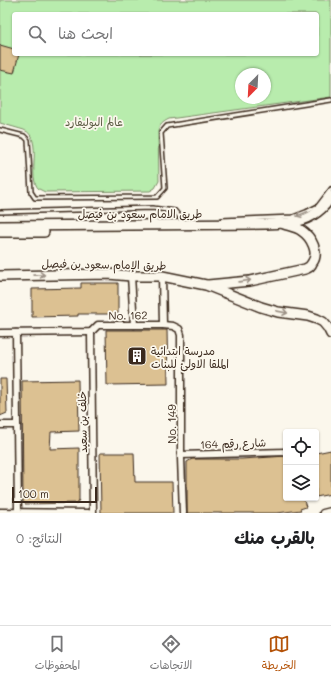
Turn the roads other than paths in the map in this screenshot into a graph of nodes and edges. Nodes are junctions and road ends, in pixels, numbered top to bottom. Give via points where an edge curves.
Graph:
1 (331, 100) edge
2 (0, 130) edge
3 (331, 189) edge
4 (331, 196) edge
5 (0, 212) edge
6 (0, 222) edge
7 (187, 223) junction
8 (280, 223) junction
9 (0, 226) edge
10 (0, 232) edge
11 (0, 276) edge
12 (131, 276) junction
13 (162, 276) junction
14 (206, 285) junction
15 (134, 325) junction
16 (163, 325) junction
17 (91, 332) junction
18 (0, 333) edge
19 (16, 333) junction
20 (331, 334) edge
21 (180, 335) joint
22 (0, 425) edge
23 (17, 425) junction
24 (283, 452) edge
25 (181, 455) junction
26 (331, 511) edge
27 (0, 512) edge
28 (18, 512) edge
29 (88, 513) edge
30 (93, 513) edge
31 (183, 513) edge
32 (323, 513) edge

1 - 2 lane via 167,126 162,133 164,188 157,197 35,198 31,192 28,140 24,136
3 -> 7 lane via 318,206 293,217
4 - 8 main road via 322,207 307,218
5 - 7 lane via 152,208 175,211
6 - 7 lane
7 - 8 main road, طريق الامام سعود بن فيصل
7 - 9 main road, طريق الامام سعود بن فيصل
7 - 10 main road via 172,228 139,230
14 -> 8 main road via 250,280 305,269 312,264 315,255 309,238 299,229
11 -> 12 main road, طريق الإمام سعود بن فيصل
12 - 13 main road, طريق الإمام سعود بن فيصل
12 - 15 street
13 - 14 main road, طريق الإمام سعود بن فيصل
13 - 16 street
14 -> 20 main road via 261,307 317,318
15 - 16 street, No. 162
15 - 17 street, No. 162 via 98,325
16 - 21 street, No. 162 via 173,326 178,329
17 - 19 street, No. 162
17 - 30 street, خلف بن سعيد
18 - 19 street, No. 162
19 - 23 street
21 - 25 street, No. 149
22 - 23 street
23 - 28 street
24 - 25 street, شارع رقم 164
25 - 31 street, No. 149
26 - 32 street
27 - 28 street
28 - 29 street

